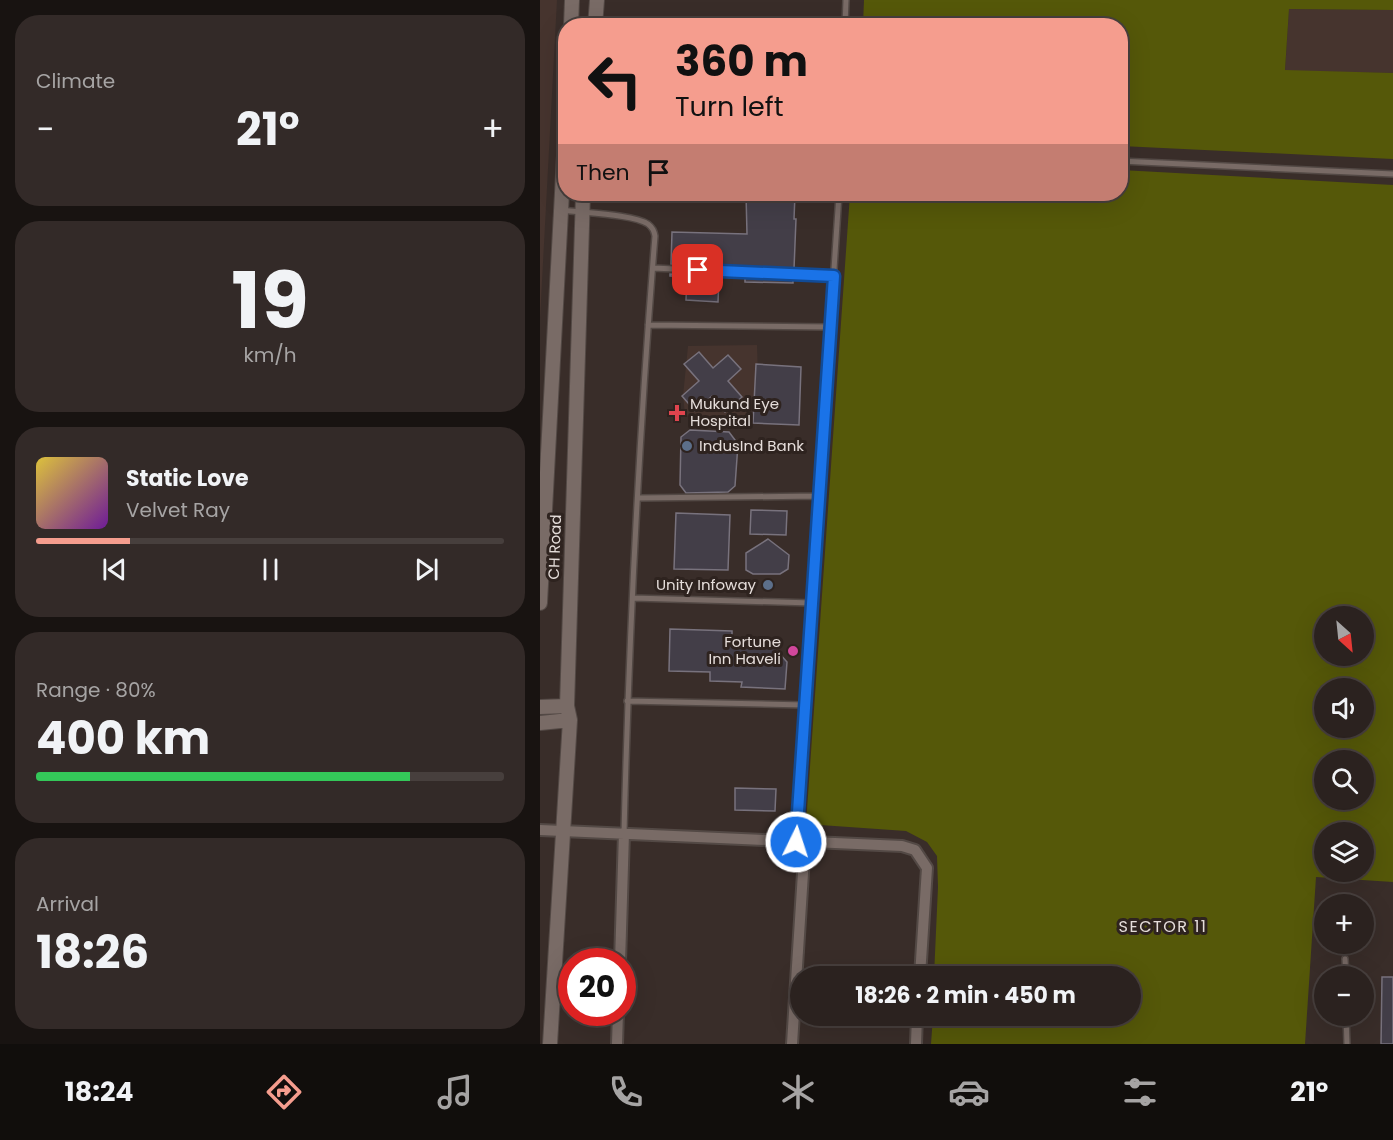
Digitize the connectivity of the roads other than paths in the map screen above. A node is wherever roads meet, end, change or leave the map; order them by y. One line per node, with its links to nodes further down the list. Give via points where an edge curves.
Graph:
1 (572, 0): 4 (street)
2 (597, 0): 5 (street)
3 (846, 0): 6 (lane)
4 (571, 18)
5 (596, 18)
6 (845, 18)
7 (1128, 161): 8 (lane)
8 (1393, 174)
9 (561, 201): 12 (street, CH Road)
10 (583, 201): 13 (street, CH Road)
11 (839, 201): 15 (lane)
12 (560, 210): 13 (lane); 21 (street, CH Road)
13 (582, 213): 14 (lane, via 630,218 654,229); 26 (street, CH Road)
14 (652, 268): 15 (lane); 16 (lane)
15 (834, 276): 17 (lane)
16 (648, 325): 17 (lane); 19 (lane)
17 (831, 327): 18 (lane)
18 (819, 496): 19 (lane); 22 (lane)
19 (639, 498): 20 (lane)
20 (633, 598): 22 (lane); 23 (lane)
21 (540, 603)
22 (812, 603): 24 (lane)
23 (627, 701): 24 (lane); 30 (lane)
24 (805, 705): 31 (lane)
25 (540, 707): 26 (street)
26 (569, 713): 27 (street); 29 (street, CH Road)
27 (540, 723)
28 (540, 830): 29 (street)
29 (564, 831): 30 (street); 39 (street, CH Road)
30 (624, 833): 31 (street); 32 (street)
31 (800, 842): 34 (street, via 902,846 915,850 927,868); 41 (street)
32 (620, 948)
33 (1346, 959): 35 (lane)
34 (921, 966)
35 (1346, 966)
36 (618, 1026): 40 (street)
37 (917, 1026): 42 (street)
38 (1346, 1026): 43 (lane)
39 (550, 1044)
40 (617, 1044)
41 (792, 1044)
42 (916, 1044)
43 (1347, 1044)

